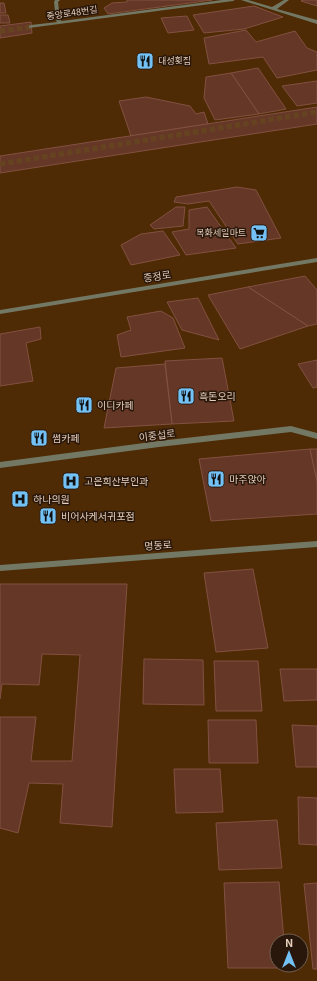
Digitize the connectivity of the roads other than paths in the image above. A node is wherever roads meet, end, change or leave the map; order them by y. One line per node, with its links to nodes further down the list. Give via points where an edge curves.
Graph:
1 (58, 0): 7 (street, via 58,20)
2 (233, 0): 7 (street, 중앙로48번길)
3 (242, 0): 5 (street)
4 (287, 0): 5 (street)
5 (273, 9): 6 (street)
6 (317, 22)
7 (61, 23): 8 (street, 중앙로48번길)
8 (31, 27)
9 (317, 260): 10 (street, 중정로)
10 (0, 312)
11 (317, 436): 12 (street, 이중섭로, via 291,429)
12 (0, 465)
13 (317, 544): 14 (street, 명동로)
14 (0, 568)

